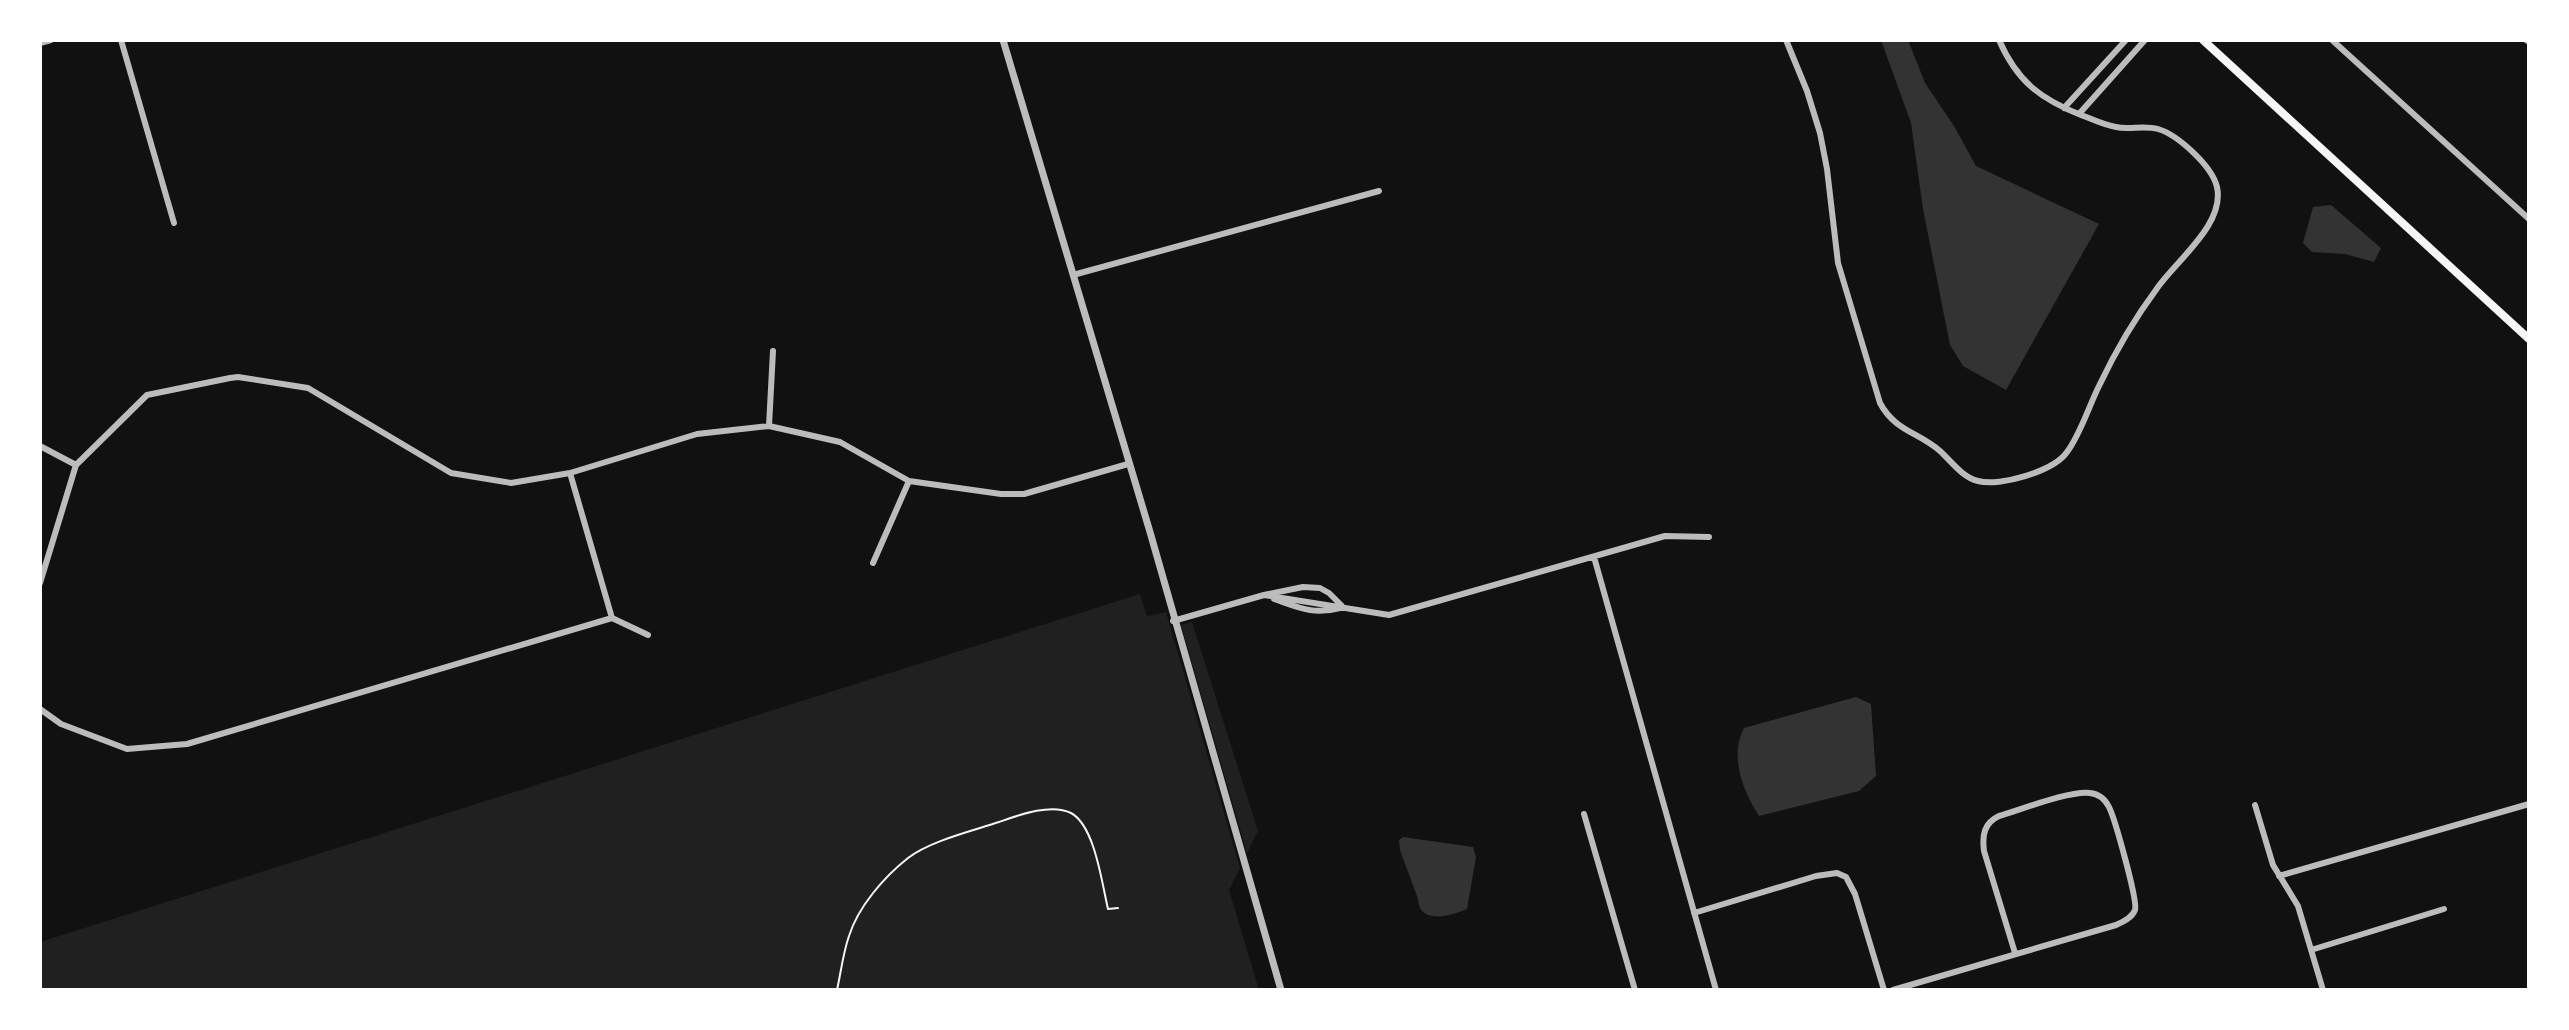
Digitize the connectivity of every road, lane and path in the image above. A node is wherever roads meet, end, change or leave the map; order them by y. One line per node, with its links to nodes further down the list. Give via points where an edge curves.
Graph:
1 (51, 40): 10 (street)
2 (121, 40): 15 (street)
3 (1003, 40): 16 (street)
4 (1786, 40): 12 (street, via 1820,133 1838,263 1880,403 1897,425 1978,481 1996,483 2047,468 2067,453 2119,348 2217,211 2211,173 2173,136 2153,128 2115,127)
5 (1999, 40): 11 (street, via 2022,78)
6 (2126, 40): 11 (street)
7 (2145, 40): 12 (street)
8 (2203, 40): 17 (main road)
9 (2332, 40): 14 (street)
10 (40, 43)
11 (2064, 108): 12 (street)
12 (2079, 114)
13 (1379, 191): 16 (street)
14 (2529, 219)
15 (174, 223)
16 (1073, 275): 21 (street)
17 (2529, 339)
18 (773, 351): 19 (street)
19 (769, 426): 23 (street, via 697,434); 24 (street, via 840,442)
20 (40, 446): 22 (street)
21 (1128, 464): 24 (street, via 1024,494); 32 (street)
22 (76, 465): 23 (street, via 147,395 238,377 308,388 451,473 511,483); 28 (street)
23 (570, 473): 31 (street)
24 (909, 481): 27 (street)
25 (1709, 537): 26 (street, via 1665,536)
26 (1594, 557): 30 (street, via 1401,613); 41 (street)
27 (873, 563)
28 (40, 583)
29 (1264, 595): 30 (street, via 1305,611); 30 (street, via 1320,588); 32 (street)
30 (1343, 608)
31 (612, 618): 33 (street); 34 (street, via 187,744 127,749 61,724)
32 (1173, 621): 45 (street)
33 (648, 635)
34 (40, 709)
35 (2529, 804): 38 (street)
36 (2255, 805): 38 (street)
37 (1584, 814): 46 (street)
38 (2279, 876): 42 (street, via 2298,906)
39 (1118, 908): 44 (path, via 1108,909 1092,846 1084,826 1071,814 1052,808 1006,819 909,857 883,883 860,910)
40 (2444, 909): 42 (street)
41 (1694, 913): 47 (street); 48 (street, via 1837,873 1846,877 1855,894)
42 (2311, 950): 50 (street)
43 (2015, 953): 43 (street, via 2116,925 2135,909 2111,811 2102,797 2075,794 1989,821 1984,851); 49 (street)
44 (837, 990)
45 (1281, 990)
46 (1635, 990)
47 (1716, 990)
48 (1884, 990)
49 (1893, 990)
50 (2323, 990)

